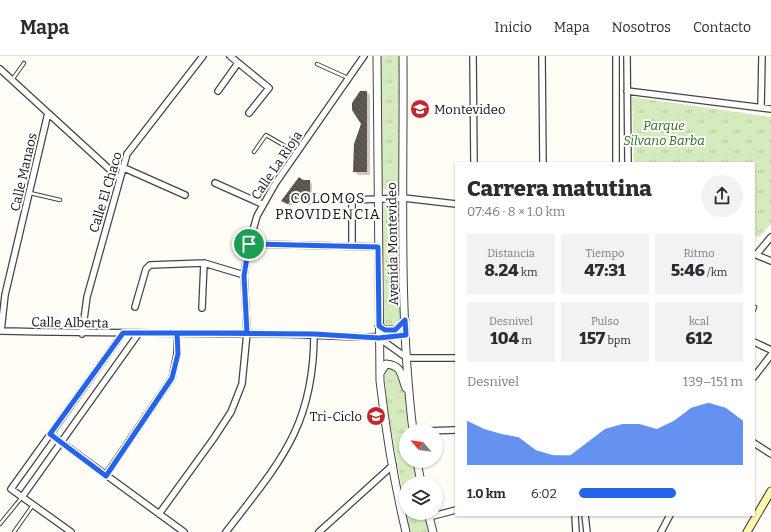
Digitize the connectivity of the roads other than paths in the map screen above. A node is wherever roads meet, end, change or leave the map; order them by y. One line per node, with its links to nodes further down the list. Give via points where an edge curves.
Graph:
1 (203, 56): 29 (street, Calle El Chaco, via 131,147)
2 (230, 56): 12 (street)
3 (364, 56): 15 (street, Calle La Rioja)
4 (377, 56): 34 (street, Avenida Montevideo)
5 (403, 56): 35 (street, Avenida Montevideo)
6 (473, 56): 25 (street)
7 (542, 56): 26 (street)
8 (616, 56): 27 (street)
9 (627, 56): 18 (street)
10 (762, 56): 19 (street)
11 (24, 63): 16 (lane)
12 (238, 63): 17 (street); 22 (street, via 269,88)
13 (317, 64): 15 (lane)
14 (0, 69): 16 (street)
15 (348, 78): 24 (street, Calle La Rioja)
16 (12, 81): 21 (street)
17 (218, 91)
18 (627, 91): 19 (street); 28 (street)
19 (761, 107): 20 (street)
20 (771, 109)
21 (48, 113): 30 (street); 32 (street, Calle Manaos)
22 (249, 113)
23 (254, 152): 24 (lane, via 266,135)
24 (297, 152): 37 (street, Calle La Rioja)
25 (474, 162)
26 (543, 162)
27 (616, 162)
28 (628, 162)
29 (122, 167): 30 (street, Calle El Chaco); 33 (street)
30 (119, 178): 56 (street, Calle El Chaco, via 87,297)
31 (215, 183): 37 (street)
32 (30, 193): 36 (lane); 51 (street, Calle Manaos, via 5,295)
33 (185, 195)
34 (377, 198): 35 (street); 41 (street, via 352,202); 42 (street, Avenida Montevideo)
35 (404, 198): 38 (street); 49 (street, Avenida Montevideo)
36 (60, 200)
37 (262, 204): 40 (street, Calle La Rioja)
38 (455, 204)
39 (771, 236): 43 (street)
40 (249, 244): 41 (street); 46 (street, Calle La Rioja)
41 (352, 246): 42 (street)
42 (378, 247): 50 (street, Avenida Montevideo)
43 (755, 254): 44 (street)
44 (771, 261)
45 (204, 263): 46 (street); 47 (street, via 147,266); 48 (street)
46 (244, 276): 55 (street, Calle La Rioja)
47 (135, 308)
48 (202, 308)
49 (405, 320): 50 (street, via 395,330 385,330); 58 (street, Avenida Montevideo)
50 (379, 326): 59 (street, Avenida Montevideo)
51 (1, 331): 56 (street, Calle Alberta)
52 (123, 333): 53 (street, Calle Alberta); 56 (street, Calle Alberta); 71 (street)
53 (139, 333): 54 (street, Calle Alberta); 72 (street)
54 (177, 333): 55 (street, Calle Alberta); 76 (street, via 178,354 172,378)
55 (247, 333): 57 (street, Calle Alberta); 82 (street, Calle La Rioja, via 242,384 231,412)
56 (82, 334)
57 (314, 334): 59 (street, Calle Alberta); 91 (street, via 311,381 298,426 277,465)
58 (406, 335): 59 (street, Calle Alberta); 63 (street, Avenida Montevideo)
59 (379, 338): 63 (street); 65 (street, Avenida Montevideo)
60 (755, 342): 61 (street)
61 (771, 350)
62 (771, 355): 66 (street)
63 (406, 358): 64 (street); 67 (street, Avenida Montevideo)
64 (455, 358)
65 (380, 373): 67 (street, via 386,364 396,366); 75 (street, Avenida Montevideo)
66 (755, 376)
67 (409, 396): 68 (street, Avenida Montevideo)
68 (412, 424)
69 (443, 430): 70 (street)
70 (455, 430)
71 (50, 434): 72 (street); 78 (street, via 11,489)
72 (61, 442): 76 (street); 78 (street)
73 (755, 444): 74 (street)
74 (771, 454)
75 (392, 465): 92 (street); 93 (street, Avenida Montevideo)
76 (106, 476): 82 (street)
77 (771, 491): 98 (main road)
78 (22, 496): 79 (street); 87 (lane)
79 (33, 505): 88 (lane); 89 (street)
80 (455, 510): 81 (street)
81 (443, 512)
82 (159, 514): 90 (street)
83 (576, 516): 95 (street)
84 (585, 516): 96 (street)
85 (669, 516): 97 (street)
86 (429, 520): 94 (street)
87 (0, 524)
88 (14, 532)
89 (71, 532)
90 (184, 532)
91 (226, 532)
92 (319, 532)
93 (406, 532)
94 (433, 532)
95 (576, 532)
96 (587, 532)
97 (661, 532)
98 (747, 532)

